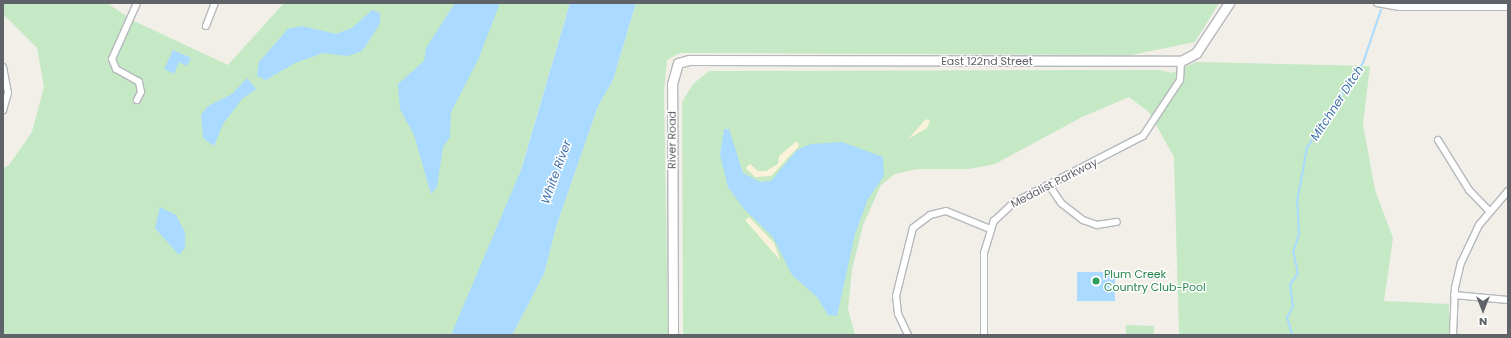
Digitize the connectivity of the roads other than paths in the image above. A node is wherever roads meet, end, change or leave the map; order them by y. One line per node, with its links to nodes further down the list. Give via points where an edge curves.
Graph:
1 (136, 3): 11 (street, via 112,62 116,69 139,82 141,92)
2 (215, 3): 7 (street)
3 (1229, 3): 9 (street, via 1196,52)
4 (1377, 3): 5 (street, via 1400,7)
5 (1495, 5): 6 (street)
6 (1508, 7)
7 (206, 26)
8 (794, 61): 9 (street, East 122nd Street); 21 (street, River Road, via 686,60 673,70)
9 (1181, 61): 14 (street, Medalist Parkway, via 1180,80 1148,131 1130,144)
10 (3, 67): 12 (street, via 8,92)
11 (137, 100)
12 (3, 110)
13 (1438, 140): 16 (street, via 1469,190)
14 (1049, 184): 17 (street, via 1061,203 1083,220 1097,225); 18 (street, Medalist Parkway, via 1013,203)
15 (1508, 191): 16 (street)
16 (1489, 211): 19 (street, via 1466,248)
17 (1117, 222)
18 (990, 229): 22 (street, via 946,211 930,215 913,228 896,296 898,314); 23 (street, Medalist Parkway, via 984,253)
19 (1454, 295): 20 (street); 24 (street)
20 (1508, 300)
21 (673, 335)
22 (908, 335)
23 (984, 335)
24 (1453, 335)

